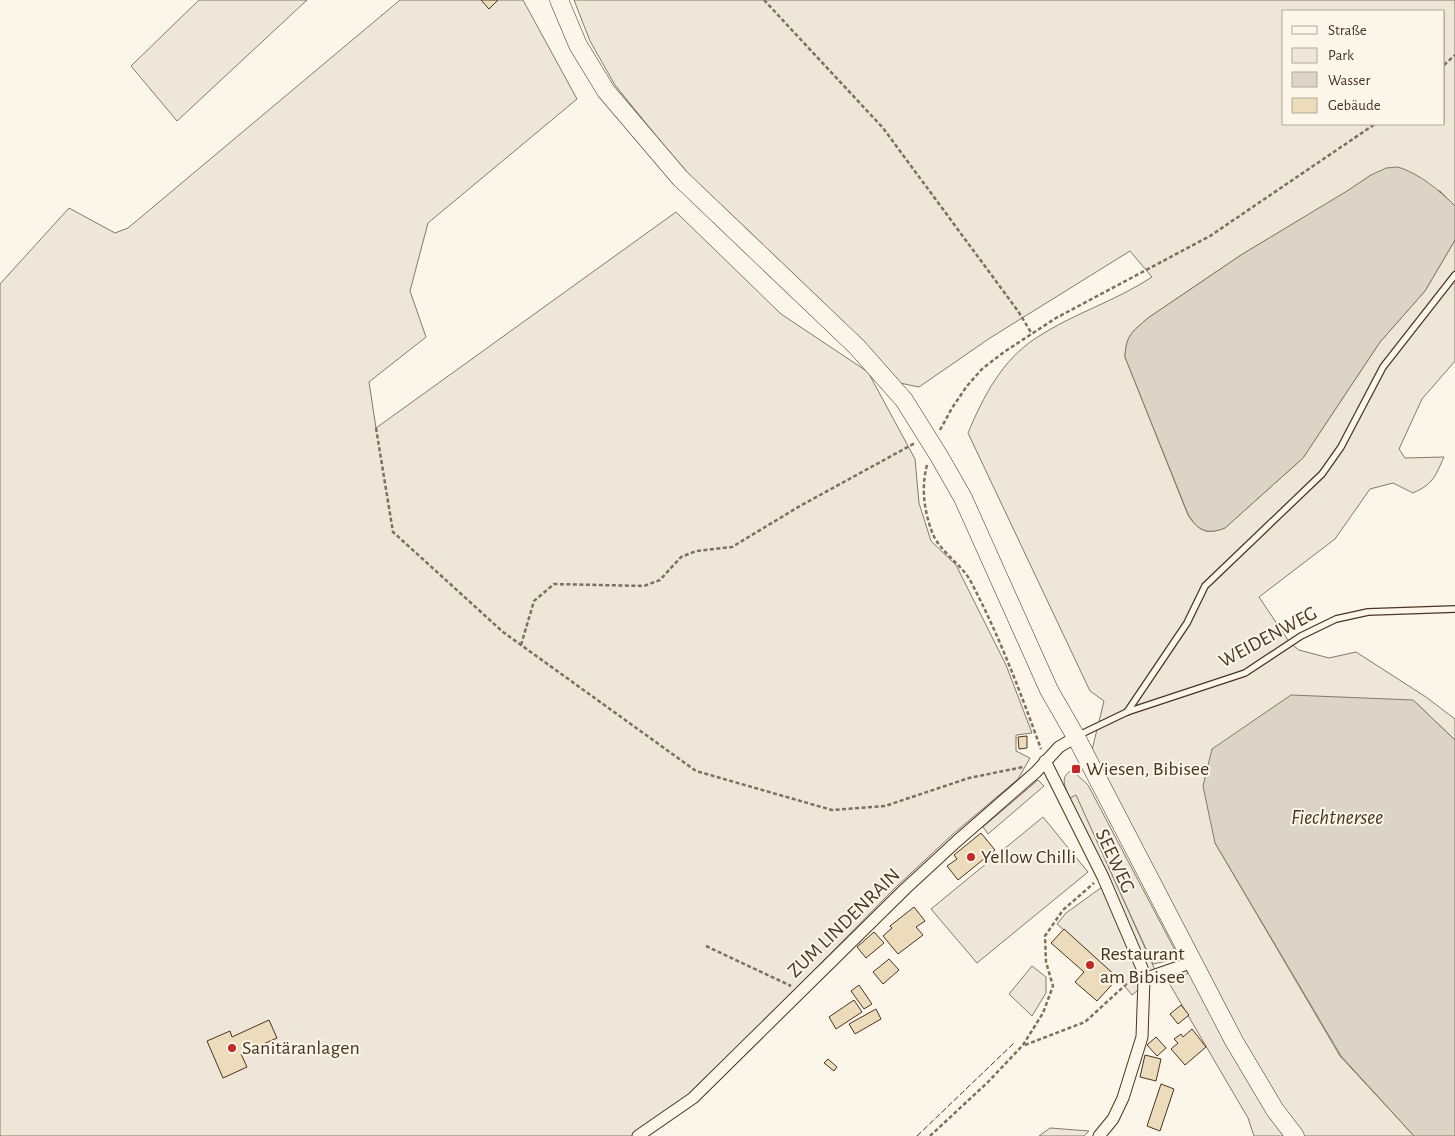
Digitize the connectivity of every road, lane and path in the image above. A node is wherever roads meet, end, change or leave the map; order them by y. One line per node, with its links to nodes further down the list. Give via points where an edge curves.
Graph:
1 (559, 0): 9 (main road, via 578,45 606,91 674,171 856,347)
2 (764, 0): 7 (path, via 883,128)
3 (1455, 54): 4 (path)
4 (1445, 64)
5 (1375, 125): 7 (path, via 1210,236)
6 (1455, 275): 13 (lane, via 1383,368 1341,447 1322,474 1205,586 1187,623)
7 (1032, 334): 9 (path, via 982,369)
8 (376, 428): 12 (path, via 394,532)
9 (933, 434): 12 (path, via 732,547 696,551 681,557 660,580 644,586 554,584 534,601); 14 (main road, via 1049,690)
10 (927, 465): 15 (path, via 923,498 933,534 964,571 990,618)
11 (1455, 609): 13 (lane, WEIDENWEG, via 1368,612 1336,619 1301,636 1244,672)
12 (521, 645): 16 (path, via 696,771 832,810 885,806 969,778 1027,766)
13 (1127, 712): 14 (lane, WEIDENWEG)
14 (1076, 737): 15 (street, ZUM LINDENRAIN); 19 (main road)
15 (1045, 760): 16 (street, ZUM LINDENRAIN); 17 (street, SEEWEG)
16 (1036, 772): 21 (street, ZUM LINDENRAIN, via 950,847)
17 (1103, 877): 20 (street, SEEWEG); 22 (path, via 1063,910 1044,936 1046,962 1053,986 1043,1014)
18 (706, 946): 21 (path)
19 (1193, 962): 20 (street); 26 (main road, via 1258,1083)
20 (1143, 974): 22 (path, via 1085,1022); 25 (street, SEEWEG, via 1142,1037 1123,1098 1113,1119)
21 (802, 991): 23 (street, ZUM LINDENRAIN, via 693,1098)
22 (1024, 1045): 24 (path)
23 (638, 1136)
24 (930, 1136)
25 (1099, 1136)
26 (1295, 1136)

